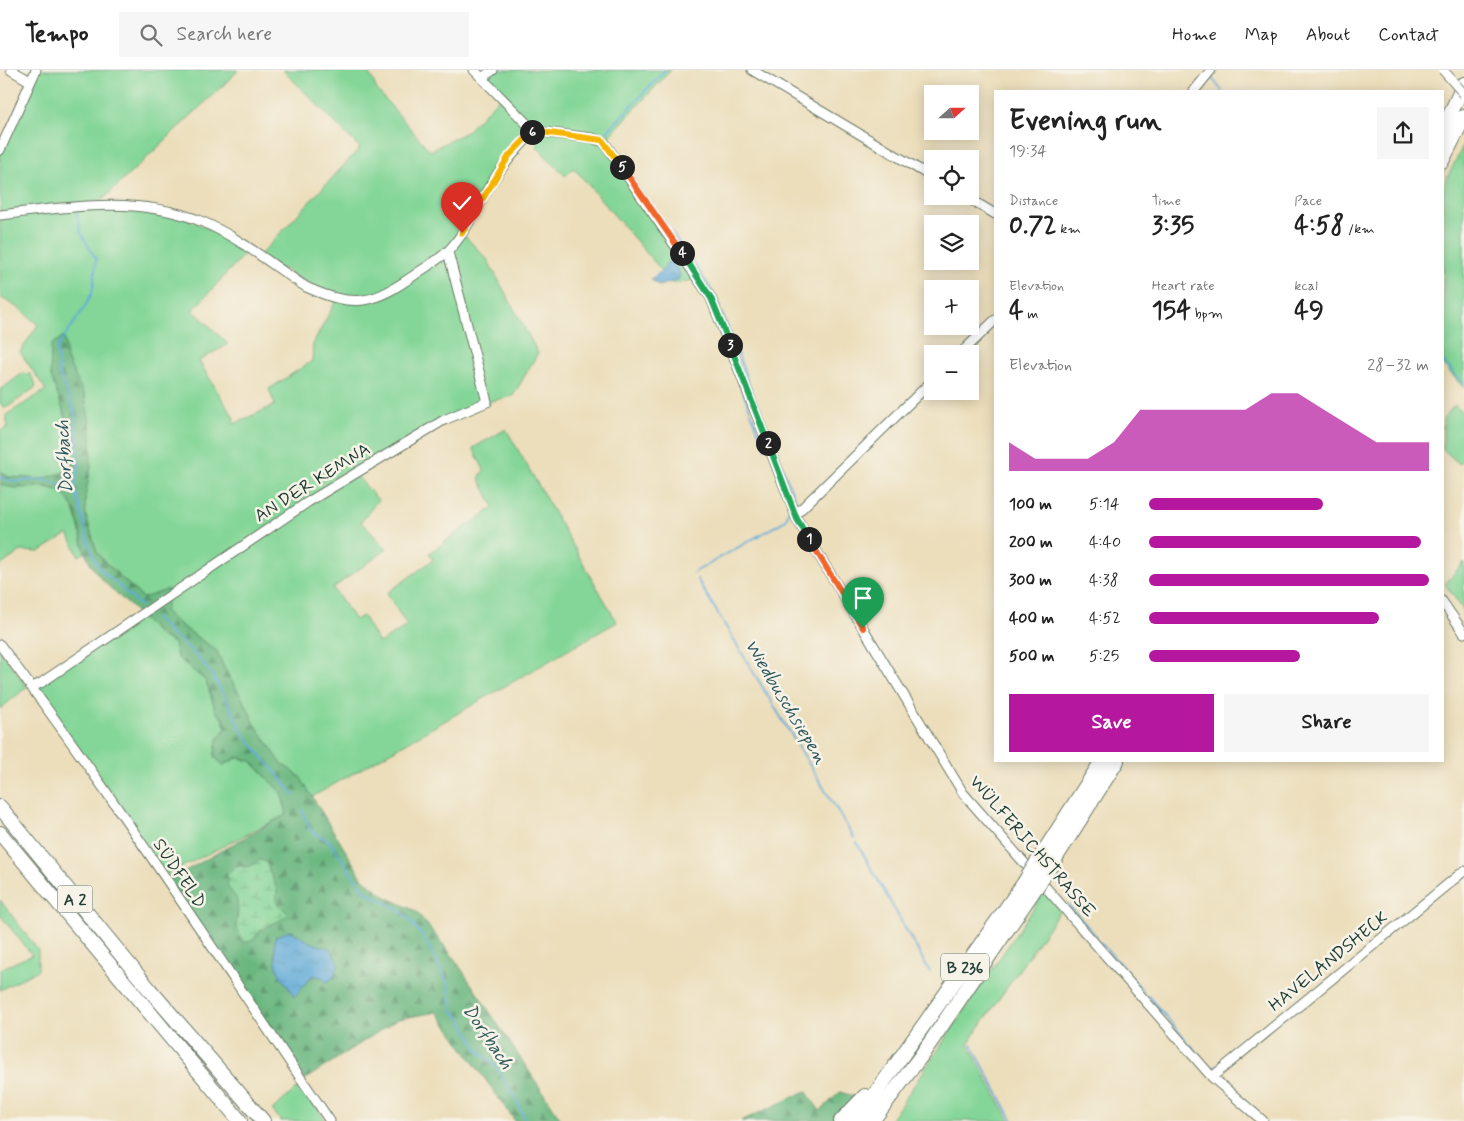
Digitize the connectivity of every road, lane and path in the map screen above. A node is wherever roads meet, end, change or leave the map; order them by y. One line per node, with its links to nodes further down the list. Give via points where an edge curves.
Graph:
1 (11, 70): 9 (street)
2 (36, 70): 9 (street)
3 (474, 70): 8 (street)
4 (493, 70): 8 (street)
5 (752, 70): 18 (street)
6 (1211, 70): 11 (street)
7 (1443, 70): 12 (street, bridge)
8 (482, 78): 15 (street)
9 (30, 81): 16 (street)
10 (1464, 84): 14 (highway)
11 (1195, 90)
12 (1464, 94)
13 (1464, 117): 17 (highway)
14 (1444, 128)
15 (534, 131): 22 (street, via 509,156); 26 (street, WÜLFERICHSTRASSE, via 604,142 699,278 716,308)
16 (0, 150)
17 (1444, 158)
18 (924, 172)
19 (979, 204): 20 (street)
20 (994, 213)
21 (0, 215): 22 (street, via 96,206 150,207 169,211 225,234 311,289 338,299 355,301 371,299 394,289)
22 (448, 252): 30 (street, AN DER KEMNA, via 487,402 444,420 308,502)
23 (994, 321): 24 (street)
24 (969, 345)
25 (924, 389): 26 (street)
26 (796, 514): 40 (street, WÜLFERICHSTRASSE, via 962,793)
27 (1444, 604): 28 (street)
28 (1464, 633)
29 (0, 645): 30 (street, SÜDFELD)
30 (32, 687): 47 (street, SÜDFELD)
31 (1101, 762): 35 (highway, B 236)
32 (1116, 762): 35 (highway, B 236)
33 (0, 807): 42 (highway, A 2, via 150,990)
34 (0, 833): 41 (highway, A 2)
35 (1044, 864): 37 (highway, B 236, bridge)
36 (1464, 871): 40 (street, HAVELANDSHECK)
37 (1028, 888): 38 (highway, B 236); 39 (highway, B 236)
38 (906, 1052): 48 (highway); 49 (highway, B 236)
39 (921, 1056): 50 (highway, B 236); 51 (highway)
40 (1212, 1077): 52 (street, WÜLFERICHSTRASSE)
41 (204, 1079): 43 (highway); 44 (highway, A 2)
42 (249, 1104): 45 (highway, A 2); 46 (highway)
43 (230, 1121)
44 (240, 1121)
45 (263, 1121)
46 (273, 1121)
47 (330, 1121)
48 (842, 1121)
49 (856, 1121)
50 (872, 1121)
51 (880, 1121)
52 (1262, 1121)

